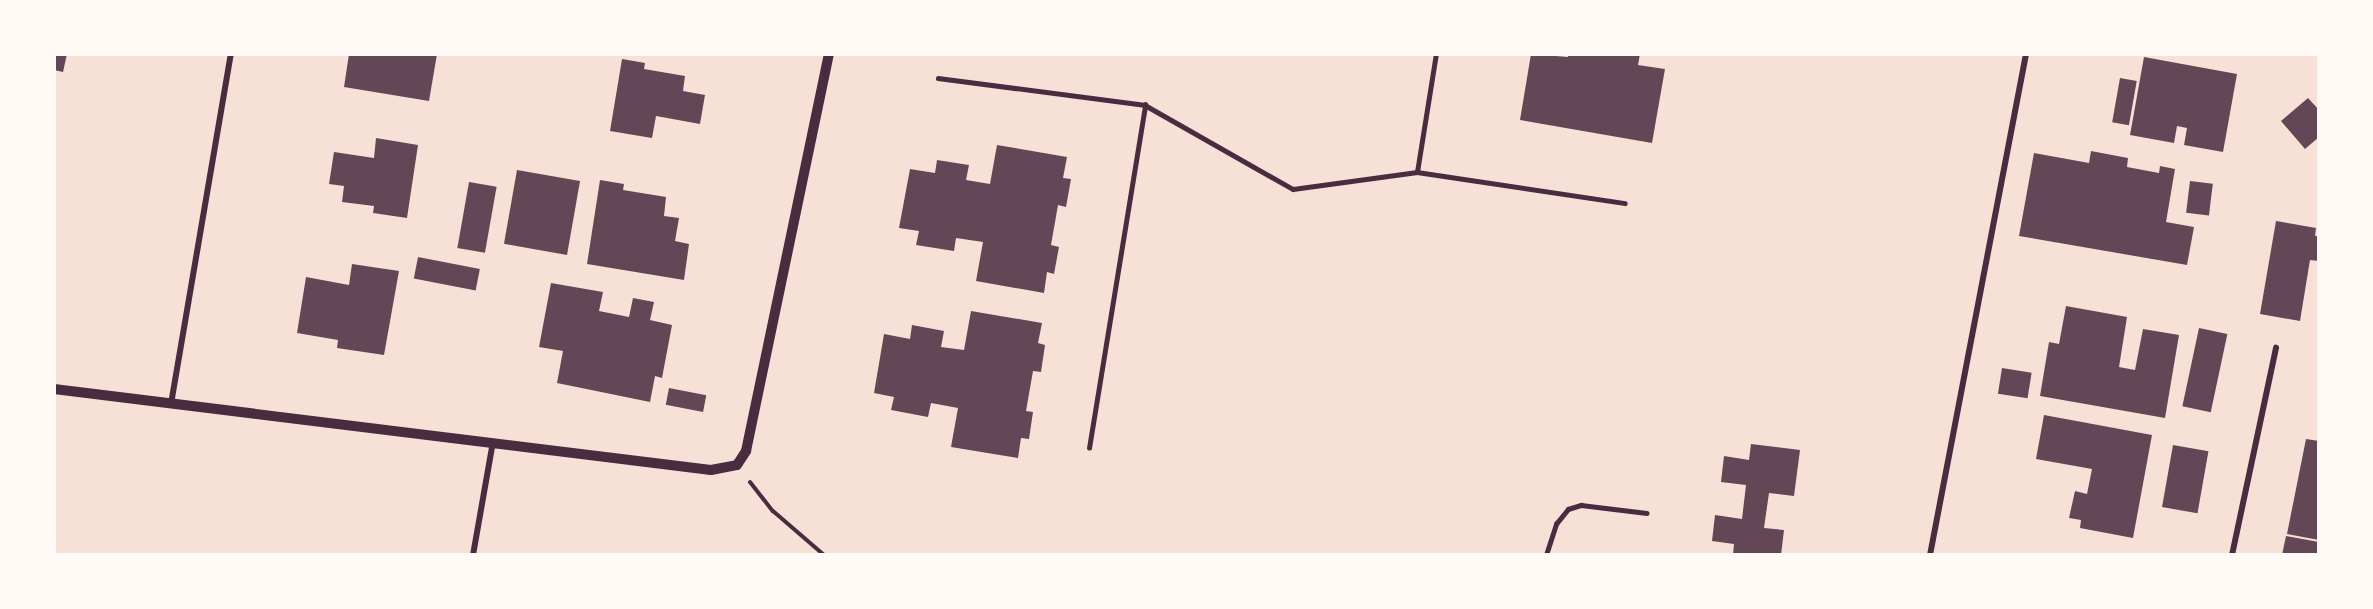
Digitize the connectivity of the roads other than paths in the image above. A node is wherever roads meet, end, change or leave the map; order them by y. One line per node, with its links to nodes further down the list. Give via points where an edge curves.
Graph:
1 (231, 54): 11 (street)
2 (829, 54): 12 (street, via 746,451 737,465 711,470)
3 (1436, 54): 7 (lane)
4 (2026, 54): 17 (street)
5 (938, 78): 6 (lane)
6 (1145, 105): 7 (lane, via 1293,189); 13 (lane)
7 (1417, 172): 8 (lane)
8 (1625, 203)
9 (2276, 348): 18 (street)
10 (54, 389): 11 (street)
11 (171, 404): 12 (street)
12 (493, 442): 15 (street)
13 (1089, 448)
14 (1647, 513): 16 (lane, via 1581,505 1568,510 1556,524)
15 (473, 555)
16 (1546, 555)
17 (1930, 555)
18 (2232, 555)

